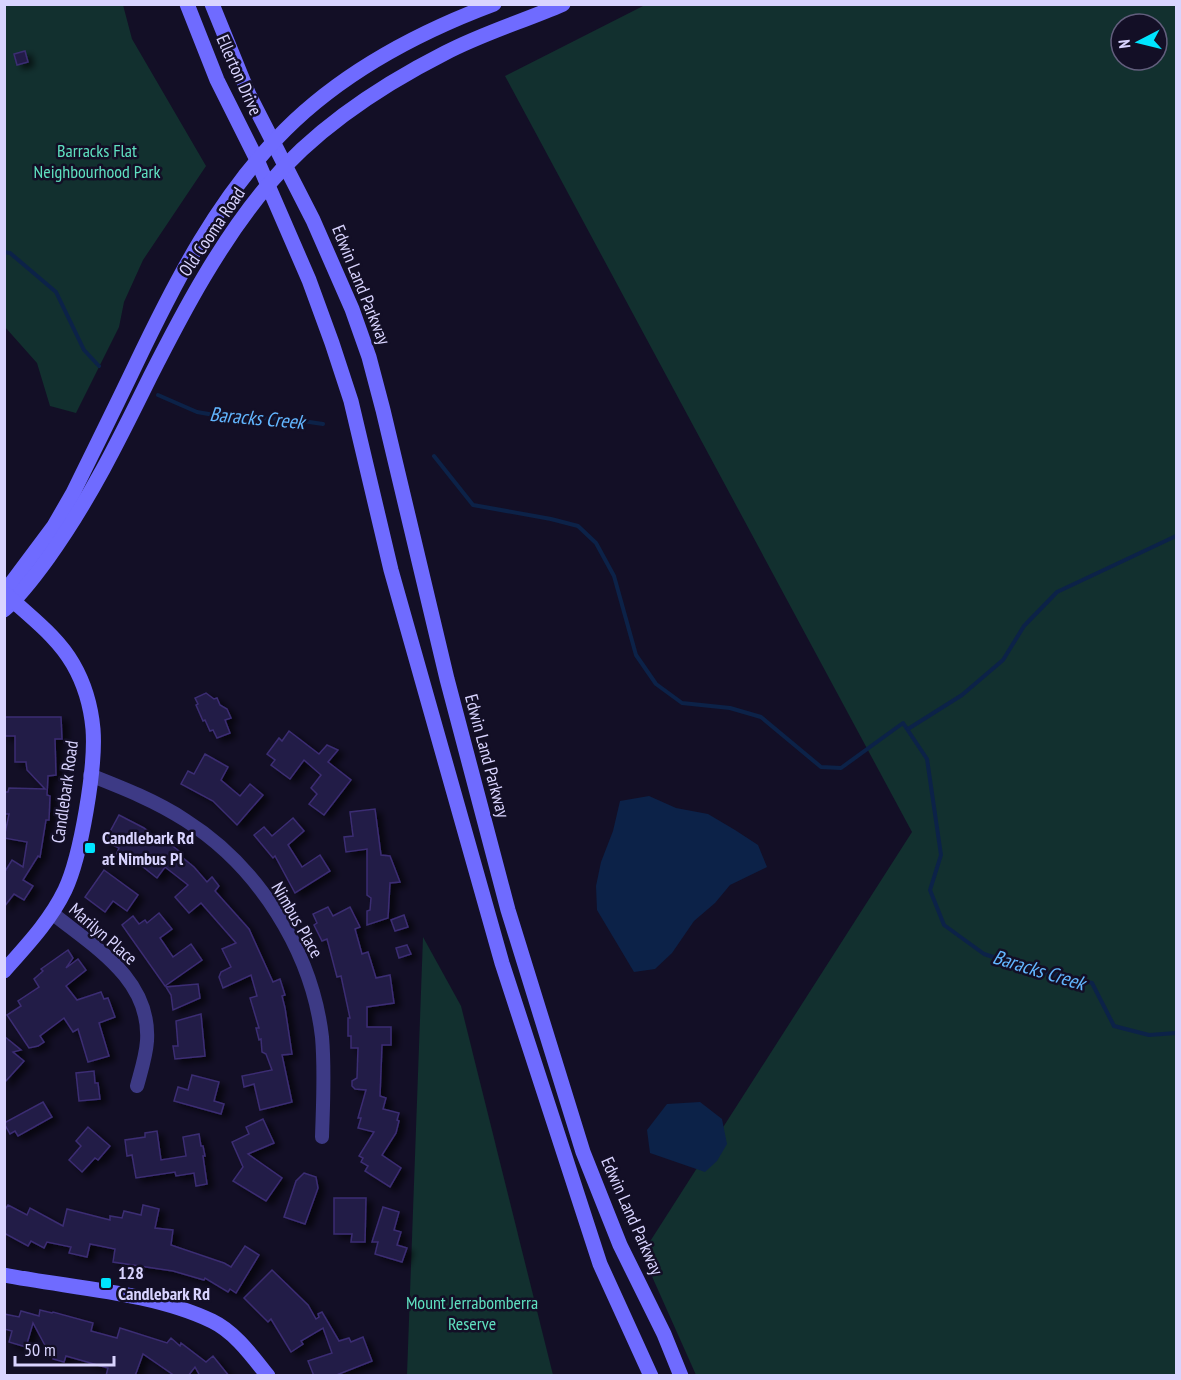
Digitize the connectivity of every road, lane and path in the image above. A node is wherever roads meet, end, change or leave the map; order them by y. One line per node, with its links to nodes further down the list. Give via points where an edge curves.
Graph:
1 (187, 4): 6 (main road, Ellerton Drive, via 217,80)
2 (212, 4): 5 (main road, Ellerton Drive)
3 (494, 4): 5 (main road, Old Cooma Road, via 427,31 381,58 333,89)
4 (562, 4): 7 (main road, Old Cooma Road, via 445,53 373,94 346,112)
5 (273, 142): 6 (main road, Old Cooma Road); 7 (main road, Edwin Land Parkway)
6 (257, 160): 8 (main road); 9 (main road, Old Cooma Road, via 197,244 73,493)
7 (287, 165): 8 (main road, Old Cooma Road); 18 (main road, Edwin Land Parkway, via 331,258 369,357 468,762 508,910 583,1152 620,1245)
8 (268, 185): 9 (main road, Old Cooma Road, via 197,288 90,496 58,544); 17 (main road, via 309,280 351,401 391,570 451,788 546,1102 600,1264)
9 (7, 600): 10 (main road, Candlebark Road, via 60,645 81,681 93,730)
10 (90, 776): 11 (main road, Candlebark Road, via 77,855); 14 (street, Nimbus Place, via 187,820 231,856 272,905 308,974 317,1007 323,1055)
11 (52, 913): 12 (main road, Candlebark Road); 13 (street, Marilyn Place, via 112,961 134,987 147,1032)
12 (4, 970)
13 (137, 1086)
14 (322, 1137)
15 (4, 1275): 16 (main road, via 128,1296 213,1322 242,1344)
16 (268, 1376)
17 (651, 1376)
18 (681, 1376)

